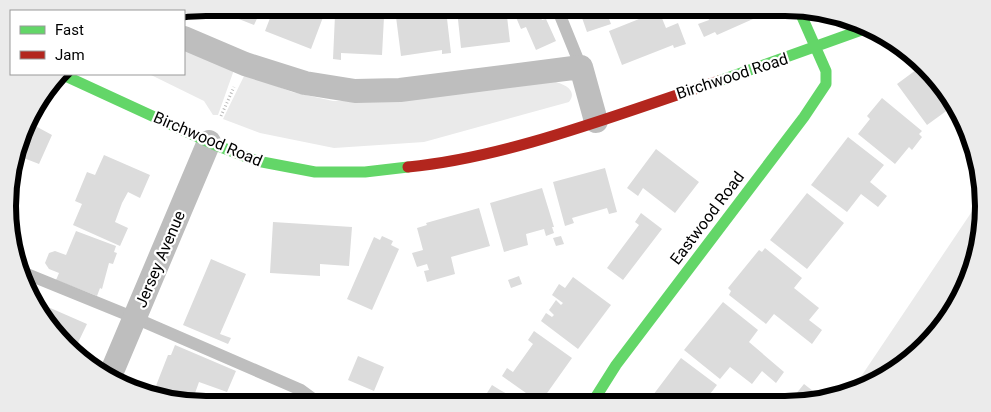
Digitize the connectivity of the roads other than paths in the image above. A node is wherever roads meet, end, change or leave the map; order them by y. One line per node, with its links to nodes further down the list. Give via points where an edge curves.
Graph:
1 (560, 16): 6 (lane)
2 (802, 17): 5 (street, Eastwood Road)
3 (859, 31): 5 (street, Birchwood Road)
4 (185, 38): 6 (street, via 245,64 305,83 355,91 400,90)
5 (815, 48): 8 (street, Birchwood Road); 14 (street, Eastwood Road, via 826,71 826,84 616,365)
6 (581, 67): 8 (street)
7 (67, 77): 9 (street, Birchwood Road)
8 (596, 121): 9 (street, Birchwood Road, via 482,153 407,169 338,174 268,164)
9 (209, 142): 11 (street, Jersey Avenue)
10 (29, 275): 11 (lane)
11 (135, 318): 12 (street, Jersey Avenue); 13 (lane)
12 (112, 371)
13 (309, 396)
14 (596, 396)

